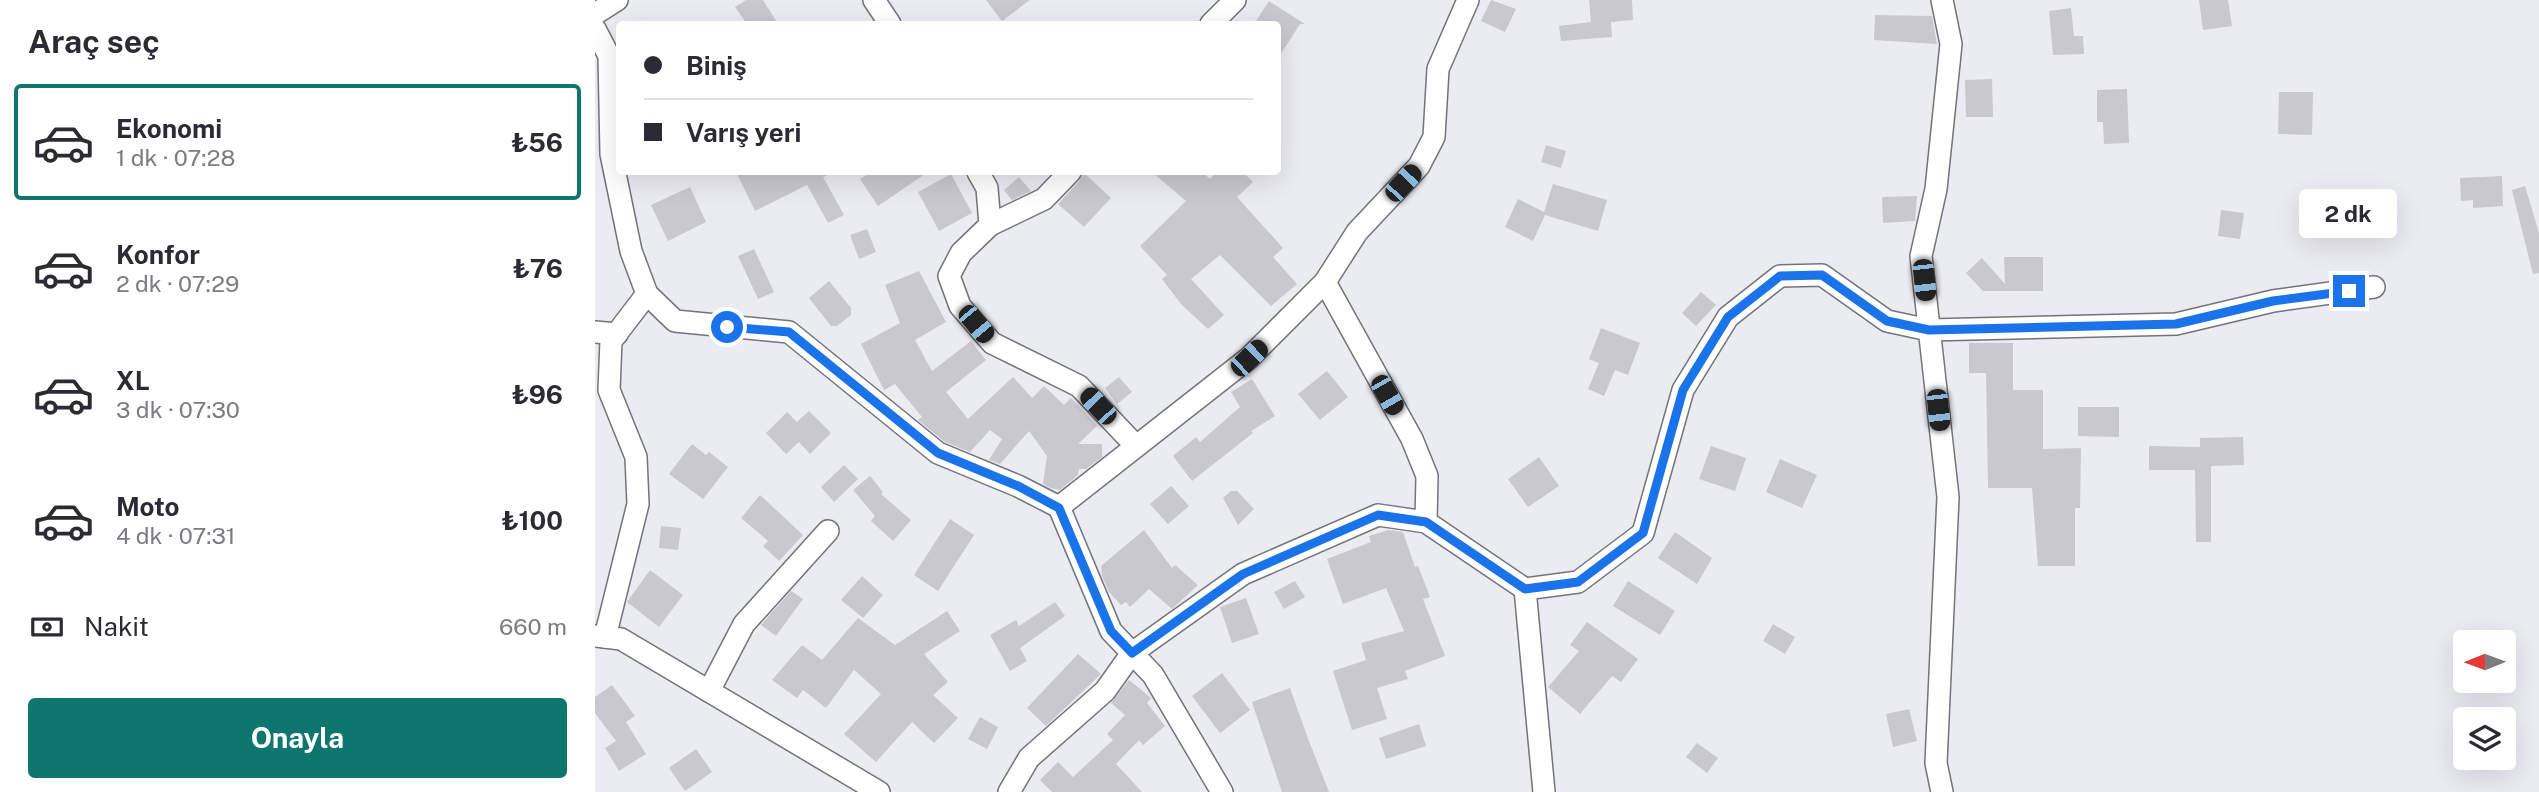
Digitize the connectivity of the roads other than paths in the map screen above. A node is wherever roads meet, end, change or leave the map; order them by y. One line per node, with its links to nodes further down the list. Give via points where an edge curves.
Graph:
1 (617, 0): 6 (street)
2 (874, 0): 7 (street)
3 (1235, 0): 8 (street)
4 (1468, 0): 13 (street, via 1438,69 1434,137 1419,166 1357,232)
5 (1942, 0): 16 (street, via 1951,44 1936,189 1921,256)
6 (595, 14)
7 (888, 21)
8 (1215, 21)
9 (595, 29): 15 (street, via 609,56 611,154 631,251)
10 (980, 175): 12 (street, via 988,188)
11 (1067, 175): 12 (street, via 1044,199)
12 (989, 225): 20 (street, via 961,253 949,276 960,306 992,343 1079,386)
13 (1325, 282): 20 (street, via 1249,358); 22 (street, via 1412,439 1427,476)
14 (2374, 287): 16 (street, via 2273,301 2176,324)
15 (647, 294): 18 (street); 21 (street, via 675,321 789,332 938,453)
16 (1929, 330): 24 (street, via 1887,321 1822,275 1780,276 1728,317 1683,390 1643,533 1578,582); 32 (street, via 1948,497 1937,763)
17 (595, 332): 18 (street)
18 (617, 334): 19 (street)
19 (602, 379): 25 (street, via 636,457 638,504)
20 (1135, 445): 21 (street)
21 (1059, 508): 26 (street, via 1111,631)
22 (1426, 522): 24 (street); 26 (street, via 1378,515 1243,574)
23 (828, 531): 27 (street, via 744,624)
24 (1525, 589): 31 (street)
25 (600, 637): 27 (street, via 621,639)
26 (1132, 653): 29 (street, via 1105,691 1029,758); 30 (street, via 1153,675)
27 (709, 691): 28 (street)
28 (879, 792)
29 (1009, 792)
30 (1222, 792)
31 (1544, 792)
32 (1942, 792)

